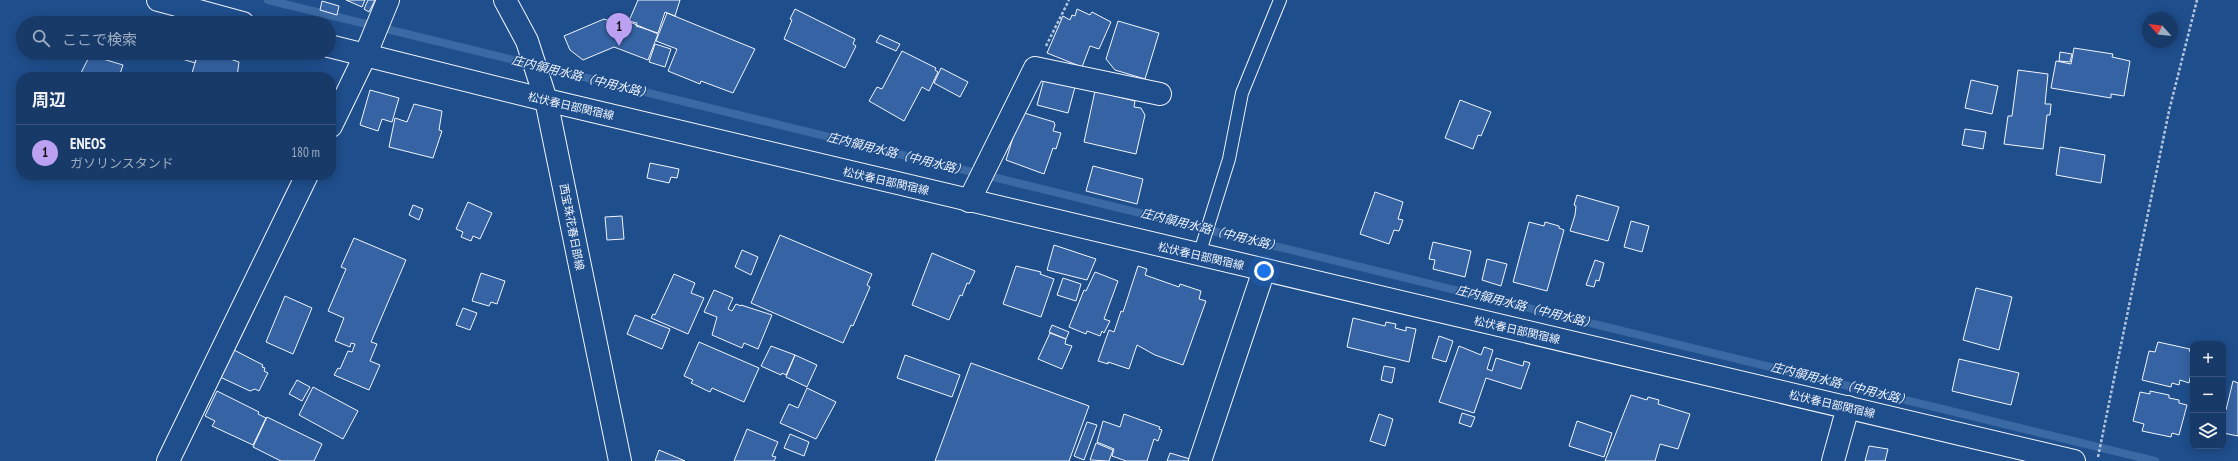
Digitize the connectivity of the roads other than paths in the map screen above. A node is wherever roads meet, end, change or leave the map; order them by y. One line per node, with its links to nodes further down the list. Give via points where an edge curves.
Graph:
1 (158, 0): 5 (main road)
2 (388, 0): 7 (main road)
3 (505, 0): 9 (main road, 西宝珠花春日部線, via 527,42)
4 (1280, 0): 13 (lane, via 1242,93 1229,159)
5 (217, 16)
6 (336, 48): 7 (main road, 松伏春日部関宿線)
7 (365, 56): 9 (main road, 松伏春日部関宿線); 10 (main road)
8 (1160, 94): 12 (main road, via 1035,68)
9 (546, 100): 12 (main road, 松伏春日部関宿線); 17 (main road, 西宝珠花春日部線)
10 (336, 116)
11 (305, 180): 16 (main road)
12 (969, 200): 13 (main road, 松伏春日部関宿線)
13 (1199, 255): 14 (main road, 松伏春日部関宿線)
14 (1264, 270): 15 (main road, 松伏春日部関宿線); 18 (main road)
15 (1848, 407): 19 (main road); 20 (main road, 松伏春日部関宿線)
16 (168, 461)
17 (620, 461)
18 (1200, 461)
19 (1833, 461)
20 (2074, 461)

